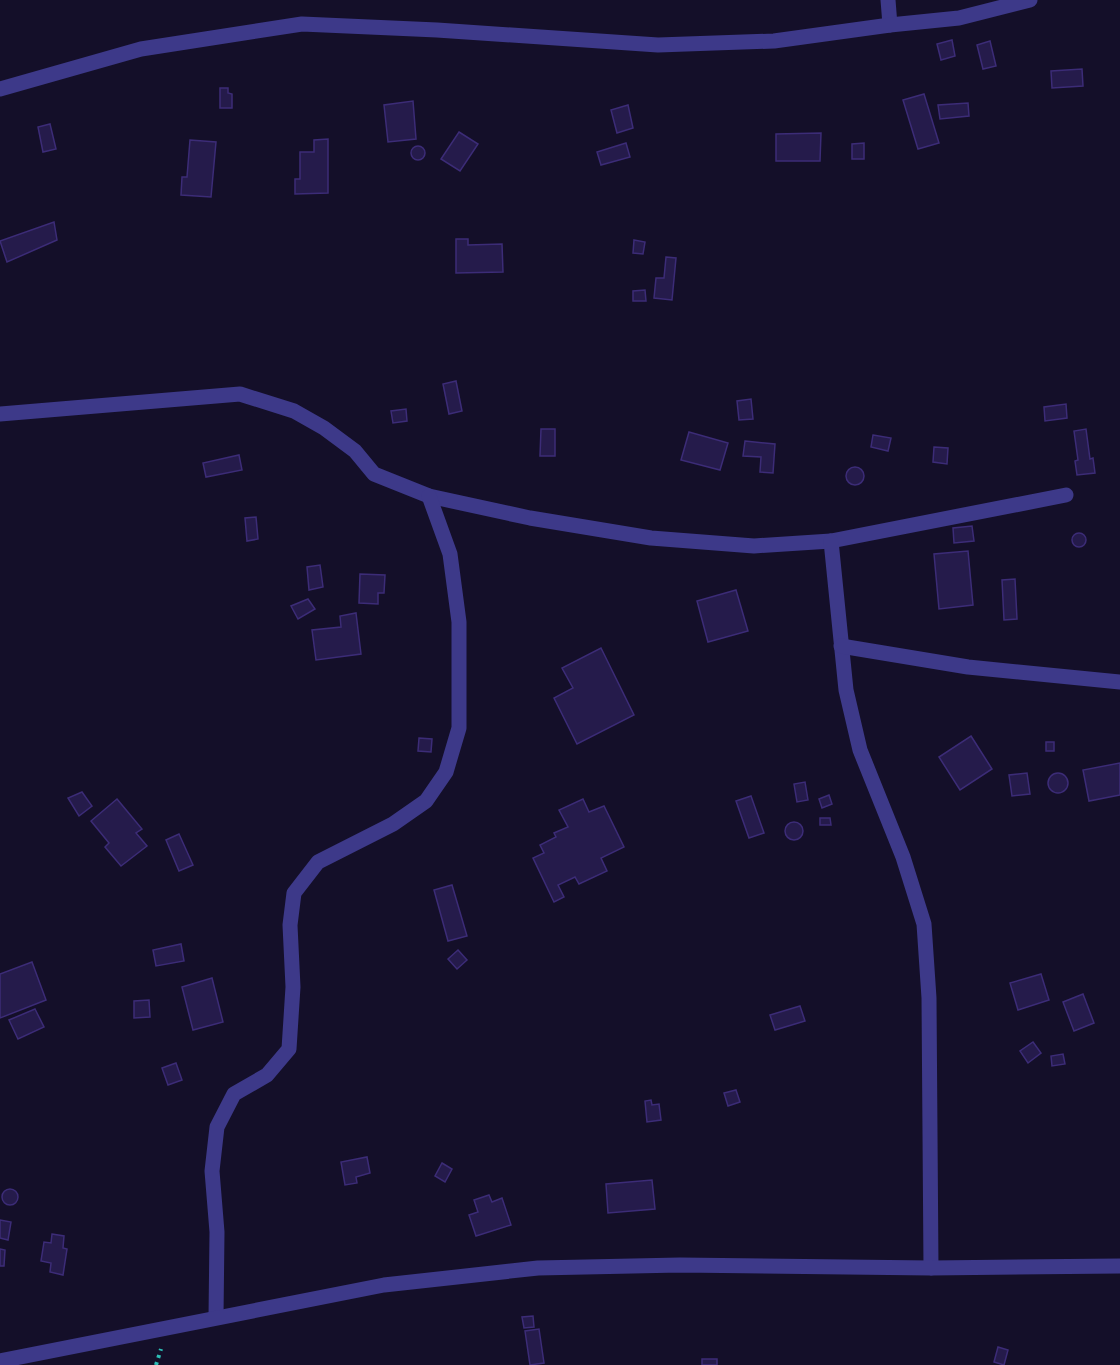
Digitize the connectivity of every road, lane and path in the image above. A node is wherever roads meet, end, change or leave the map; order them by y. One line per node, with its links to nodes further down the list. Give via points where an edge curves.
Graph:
1 (888, 0): 3 (street)
2 (1030, 0): 3 (street, via 959,18)
3 (890, 25): 4 (street, via 774,41 658,45 302,24 141,49)
4 (0, 88)
5 (0, 414): 7 (street, via 240,394 294,411 355,451 374,474)
6 (1066, 495): 8 (street)
7 (429, 496): 8 (street, via 651,538 754,546); 13 (street, via 450,554 459,622 459,729 446,772 426,801 393,824 318,862 294,893 289,1049 267,1075 234,1095 217,1126 212,1171 218,1232)
8 (831, 541): 9 (street)
9 (841, 646): 10 (street, via 968,666); 12 (street, via 860,750 903,857 924,924 929,1010)
10 (1120, 682)
11 (1120, 1266): 12 (street)
12 (931, 1268): 13 (street, via 538,1268 384,1286)
13 (216, 1317): 14 (street)
14 (0, 1360)

